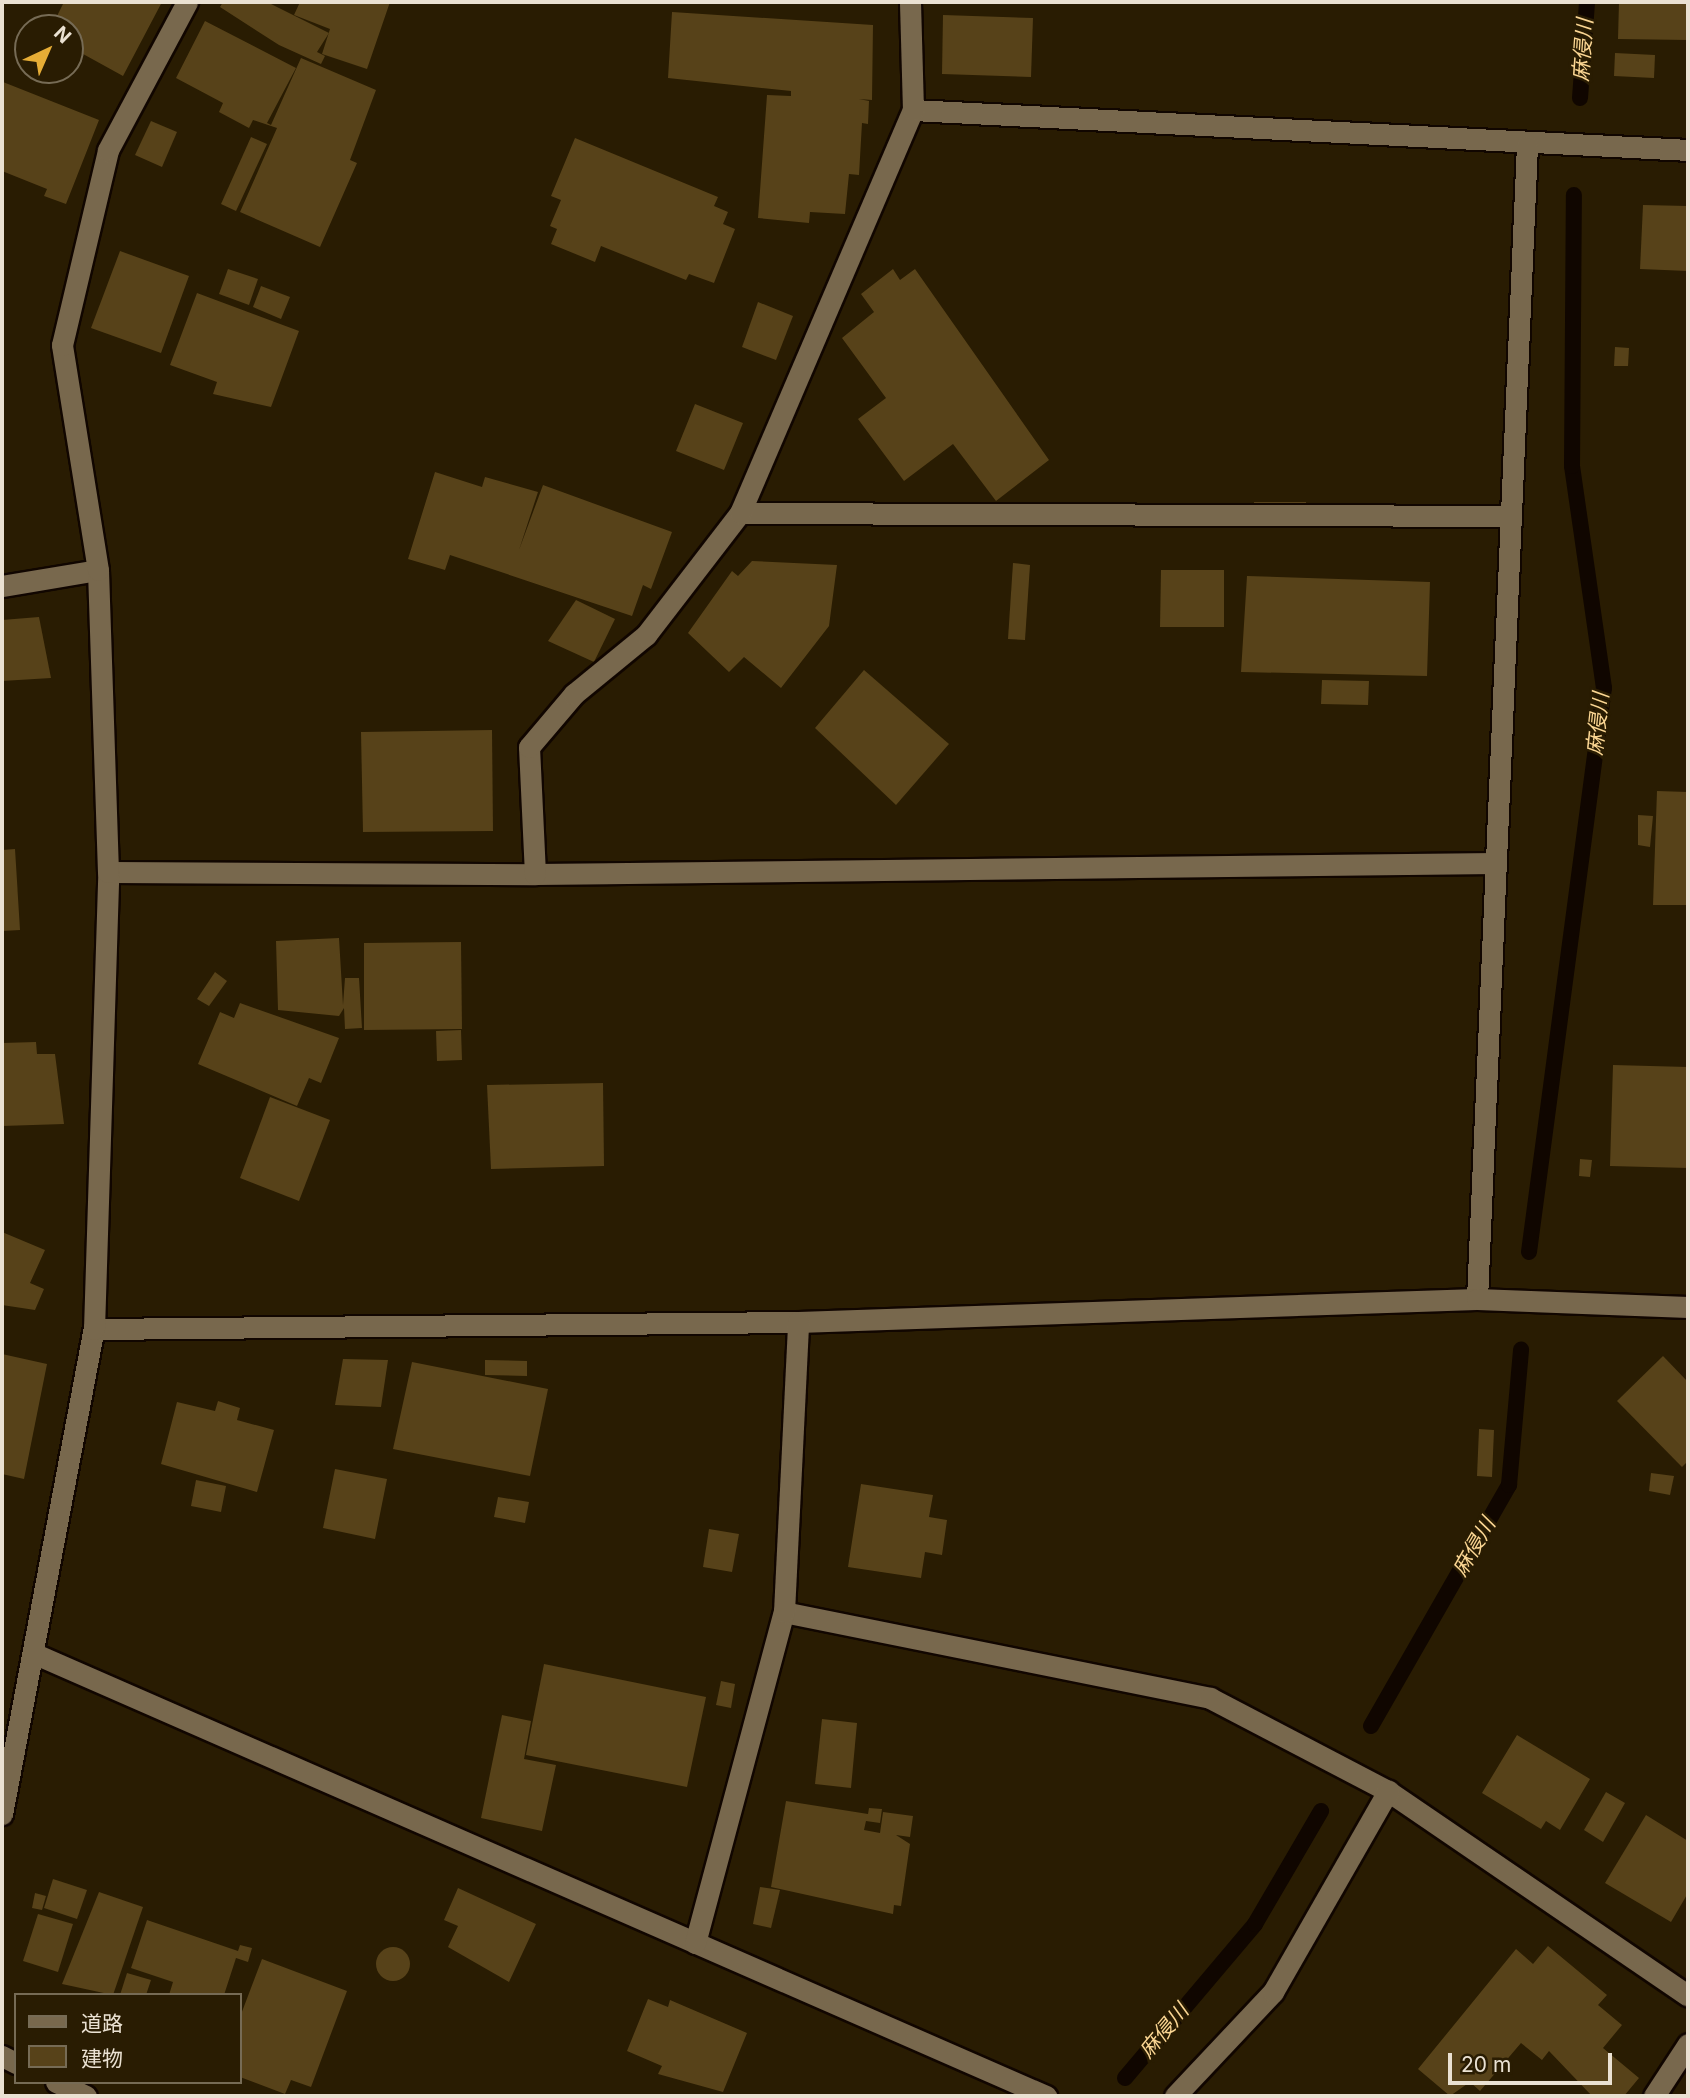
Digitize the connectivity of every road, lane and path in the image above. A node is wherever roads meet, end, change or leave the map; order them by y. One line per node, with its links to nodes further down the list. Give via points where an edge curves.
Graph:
1 (187, 2): 8 (street, via 108,150 62,345)
2 (910, 2): 3 (street)
3 (913, 110): 4 (street); 6 (street)
4 (1527, 146): 5 (street); 7 (street)
5 (1688, 150)
6 (740, 513): 7 (street); 12 (street, via 646,635 574,694 529,747)
7 (1511, 516): 10 (street)
8 (98, 570): 9 (street); 11 (street)
9 (2, 586)
10 (1496, 863): 12 (street); 13 (street)
11 (107, 872): 12 (street); 16 (street)
12 (535, 874)
13 (1477, 1299): 14 (street); 15 (street)
14 (1688, 1307)
15 (798, 1322): 16 (street); 17 (street)
16 (94, 1329): 18 (street)
17 (785, 1612): 20 (street, via 1210,1698); 22 (street)
18 (33, 1653): 19 (street); 22 (street)
19 (5, 1780): 21 (street)
20 (1388, 1791): 23 (street); 28 (street, via 1273,1992)
21 (2, 1814)
22 (695, 1943): 27 (street)
23 (1688, 1996)
24 (1688, 2044): 29 (street)
25 (60, 2084): 26 (street)
26 (86, 2096)
27 (1046, 2096)
28 (1175, 2096)
29 (1654, 2096)

